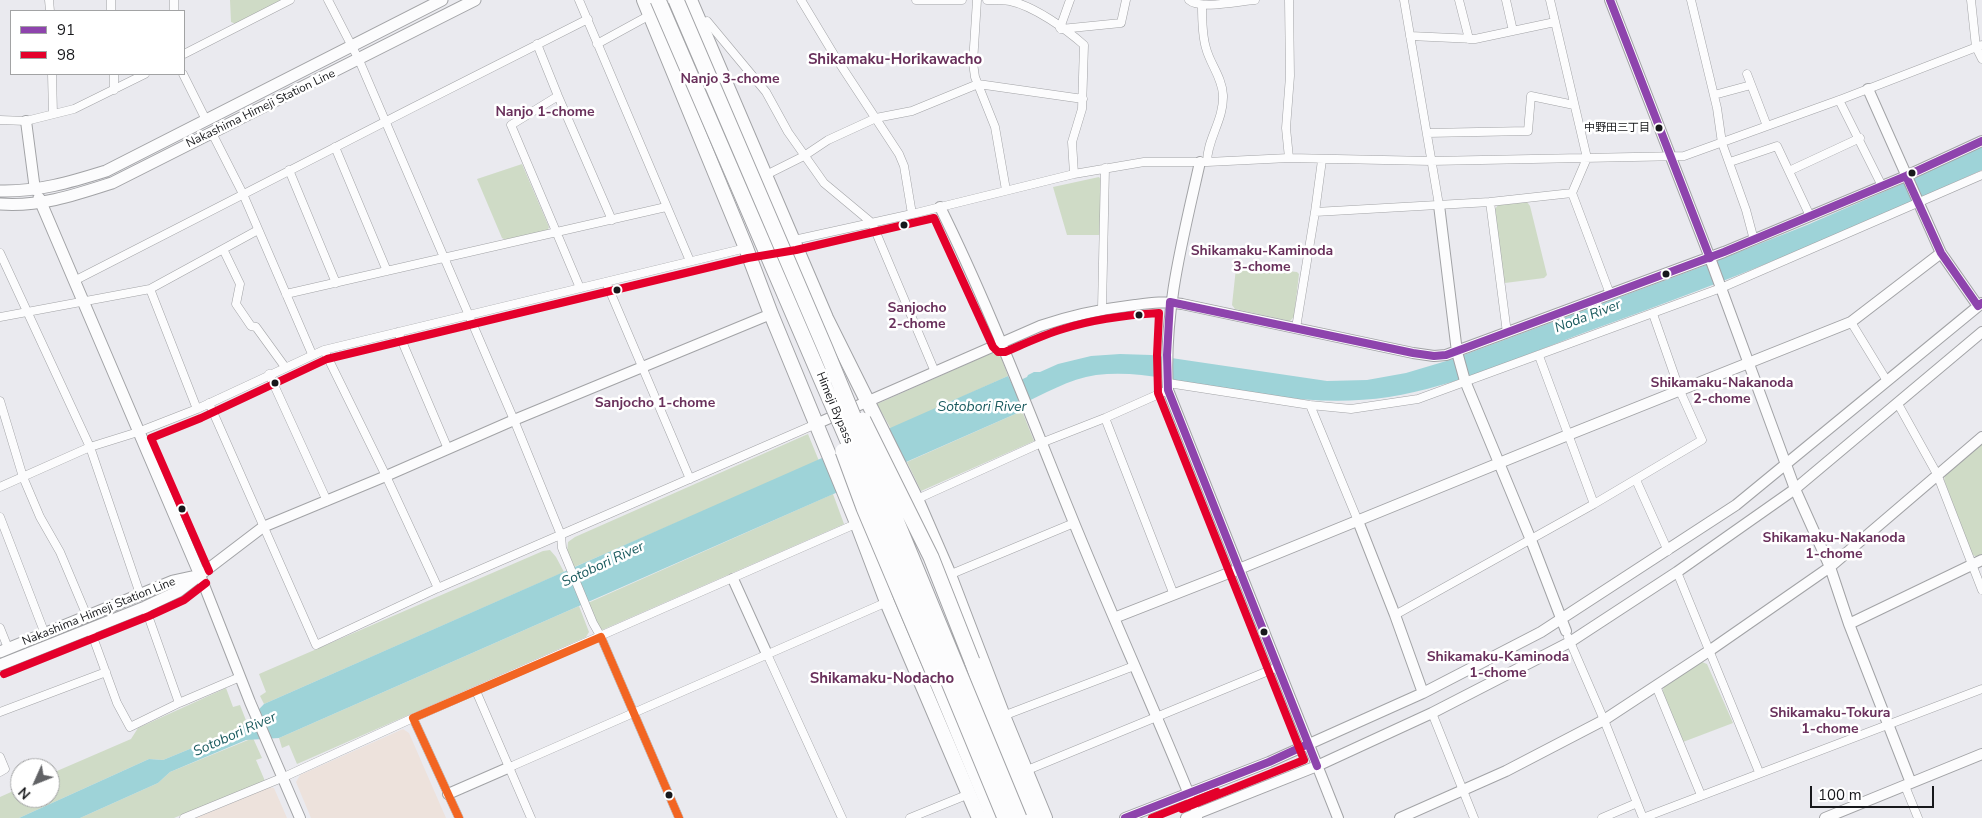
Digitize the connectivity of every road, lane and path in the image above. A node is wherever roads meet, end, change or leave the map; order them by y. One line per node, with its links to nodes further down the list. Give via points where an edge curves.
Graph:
1 (290, 0): 40 (street)
2 (328, 0): 38 (street)
3 (442, 0): 38 (main road, Nakashima Himeji Station Line)
4 (475, 0): 41 (main road, Nakashima Himeji Station Line)
5 (579, 0): 29 (street)
6 (644, 0): 28 (highway)
7 (658, 0): 155 (highway, Himeji Bypass, bridge)
8 (676, 0): 138 (highway, Himeji Bypass, bridge)
9 (690, 0): 31 (highway)
10 (801, 0): 58 (street)
11 (916, 0): 12 (street)
12 (962, 0)
13 (977, 0): 48 (street, via 973,63)
14 (987, 0): 32 (street, via 1010,1 1025,6)
15 (1070, 0): 32 (street)
16 (1126, 0): 32 (street, via 1121,23)
17 (1189, 0): 27 (street)
18 (1255, 0): 27 (street)
19 (1289, 0): 72 (street, via 1290,76 1286,128)
20 (1404, 0): 34 (street)
21 (1459, 0): 35 (street)
22 (1506, 0): 33 (street)
23 (1550, 0): 30 (street)
24 (1610, 0): 71 (street)
25 (1691, 0): 52 (street)
26 (1971, 0): 39 (street)
27 (1202, 5): 76 (street, via 1206,48 1220,79 1223,96 1217,128)
28 (650, 15): 37 (street); 107 (highway)
29 (588, 19): 36 (street); 37 (street)
30 (1555, 22): 33 (street); 56 (street)
31 (700, 23): 70 (street, via 707,21 766,92); 82 (highway)
32 (1061, 29): 54 (street, via 1084,45)
33 (1513, 31): 35 (street)
34 (1410, 36): 35 (street); 65 (street)
35 (1470, 39)
36 (538, 44): 53 (street); 62 (street)
37 (597, 44): 97 (street)
38 (353, 46): 41 (street); 60 (main road, Nakashima Himeji Station Line)
39 (1979, 46): 42 (street); 50 (street)
40 (185, 53)
41 (359, 60): 62 (street); 64 (main road, Nakashima Himeji Station Line)
42 (1982, 60)
43 (1747, 74): 49 (street)
44 (52, 75): 57 (street)
45 (114, 75): 51 (street)
46 (143, 75): 51 (street)
47 (184, 75): 60 (street)
48 (978, 84): 54 (street); 58 (street, via 912,111); 87 (street, via 995,127)
49 (1751, 85): 52 (street); 63 (street)
50 (1868, 89): 55 (street); 84 (street)
51 (114, 90): 57 (street, via 74,109)
52 (1714, 95): 68 (street)
53 (558, 96): 101 (street); 104 (street, via 510,125)
54 (1083, 99): 81 (street, via 1072,142)
55 (1840, 100): 63 (street); 66 (street)
56 (1574, 105): 65 (street, via 1531,96 1528,131); 73 (street)
57 (53, 114): 61 (street)
58 (876, 118): 70 (street, via 828,140); 99 (street, via 904,166)
59 (0, 120): 61 (street)
60 (206, 120): 86 (main road, Nakashima Himeji Station Line, via 106,171)
61 (26, 121): 86 (street)
62 (385, 121): 69 (street); 111 (street)
63 (1767, 126): 68 (street)
64 (212, 133): 90 (street); 94 (main road, Nakashima Himeji Station Line, via 112,183)
65 (1427, 133): 75 (street)
66 (1860, 138): 80 (street); 85 (street)
67 (1982, 141): 84 (street)
68 (1722, 142): 71 (street, via 1684,156); 77 (street)
69 (335, 147): 79 (street); 114 (street)
70 (804, 156): 82 (street); 102 (street, via 824,183)
71 (1670, 156): 73 (street); 112 (street)
72 (1290, 158): 74 (street); 76 (street)
73 (1587, 158): 75 (street); 89 (street)
74 (1322, 160): 75 (street); 98 (street)
75 (1432, 161): 95 (street)
76 (1203, 162): 78 (street, via 1144,162); 124 (street)
77 (1730, 162): 80 (street, via 1777,146); 106 (street)
78 (1105, 168): 81 (street); 126 (street)
79 (289, 170): 90 (street); 117 (street)
80 (1789, 171): 100 (street)
81 (1074, 174): 87 (street)
82 (766, 175): 105 (highway)
83 (1982, 175): 92 (street)
84 (1906, 176): 85 (street); 92 (street)
85 (1882, 186): 100 (street)
86 (35, 190): 88 (main road, Nakashima Himeji Station Line); 94 (main road)
87 (1006, 190): 96 (street)
88 (0, 191)
89 (1572, 193): 91 (street); 122 (street)
90 (243, 194): 103 (street); 115 (street)
91 (1490, 202): 95 (street); 136 (street)
92 (1919, 203): 110 (street); 119 (street)
93 (0, 204): 94 (main road, Nakashima Himeji Station Line)
94 (41, 204): 115 (main road)
95 (1439, 205): 98 (street); 140 (street)
96 (940, 206): 99 (street); 137 (street)
97 (666, 207): 101 (street); 113 (street)
98 (1315, 212): 133 (street)
99 (912, 214): 102 (street)
100 (1810, 216): 106 (street)
101 (612, 220): 104 (street)
102 (872, 223): 105 (street); 146 (street)
103 (258, 230): 108 (street); 121 (street)
104 (557, 233): 111 (street); 118 (street)
105 (794, 240): 158 (highway, via 826,318)
106 (1754, 240): 112 (street)
107 (746, 248): 113 (street); 128 (highway)
108 (223, 249): 120 (street); 144 (street, via 240,284 236,304)
109 (0, 253): 127 (street)
110 (1941, 253): 125 (street); 132 (street)
111 (445, 258): 114 (street); 130 (street)
112 (1710, 258): 119 (street); 122 (street)
113 (690, 261): 116 (street)
114 (387, 271): 117 (street)
115 (74, 281): 123 (main road)
116 (606, 282): 118 (street); 145 (street)
117 (336, 283): 121 (street)
118 (580, 288): 130 (street)
119 (1721, 288): 129 (street); 143 (street)
120 (150, 289): 123 (street); 157 (street)
121 (286, 294): 141 (street)
122 (1610, 294): 136 (street)
123 (82, 301): 127 (street); 162 (main road)
124 (1170, 302): 126 (street); 133 (street); 150 (street)
125 (1981, 307): 149 (street)
126 (1102, 309): 137 (street, via 1048,323)
127 (28, 312): 131 (street); 166 (street)
128 (771, 314): 145 (street); 161 (highway)
129 (1653, 314): 142 (street); 151 (street)
130 (468, 316): 134 (street); 160 (street)
131 (0, 317)
132 (1851, 322): 143 (street); 149 (street)
133 (1296, 328): 140 (street, via 1434,356)
134 (398, 332): 139 (street); 167 (street)
135 (1982, 332): 154 (street)
136 (1507, 333): 140 (street)
137 (1002, 343): 146 (street); 165 (street)
138 (825, 348): 261 (highway, Himeji Bypass, bridge); 262 (highway, bridge, via 886,462 931,557 1008,763)
139 (324, 350): 141 (street); 171 (street)
140 (1458, 352): 148 (street)
141 (312, 354): 144 (street)
142 (1538, 356): 148 (street); 163 (street)
143 (1748, 362): 151 (street); 169 (street)
144 (285, 367): 147 (street)
145 (642, 367): 160 (street); 173 (street)
146 (935, 372): 158 (street)
147 (269, 374): 153 (street); 178 (street)
148 (1466, 381): 156 (street, via 1418,399 1351,409); 168 (street)
149 (1887, 381): 169 (street)
150 (1168, 386): 156 (street); 159 (street); 191 (street)
151 (1680, 391): 163 (street); 174 (street, via 1702,440)
152 (0, 401): 172 (street)
153 (209, 403): 157 (street); 184 (street)
154 (1898, 404): 170 (street); 176 (street)
155 (833, 405): 259 (highway, bridge, via 835,430 860,499); 260 (highway, Himeji Bypass, bridge)
156 (1310, 405): 181 (street)
157 (197, 408): 162 (street)
158 (870, 409): 161 (street); 177 (highway)
159 (1104, 418): 165 (street); 199 (street)
160 (514, 420): 167 (street); 185 (street)
161 (816, 424): 173 (street); 183 (highway)
162 (138, 432): 166 (street); 193 (main road)
163 (1568, 435): 168 (street); 179 (street)
164 (1982, 437): 170 (street)
165 (1041, 443): 177 (street); 182 (street)
166 (90, 447): 172 (street); 198 (street)
167 (448, 449): 171 (street)
168 (1499, 464): 181 (street); 186 (street)
169 (1786, 465): 176 (street); 187 (street, via 1736,506)
170 (1937, 474): 189 (street); 190 (street)
171 (386, 476): 178 (street); 196 (street)
172 (23, 477): 175 (street); 203 (street)
173 (690, 479): 185 (street)
174 (1636, 480): 179 (street); 187 (street)
175 (0, 486)
176 (1795, 489): 190 (street); 192 (street)
177 (913, 494): 183 (street); 194 (highway)
178 (327, 501): 184 (street)
179 (1594, 504): 186 (street)
180 (0, 517): 210 (street)
181 (1358, 521): 191 (street); 202 (street)
182 (1074, 523): 194 (street); 204 (street)
183 (857, 524): 195 (street); 200 (highway)
184 (263, 527): 193 (street); 196 (street, via 316,645)
185 (561, 535): 196 (street); 211 (street, via 562,548)
186 (1531, 540): 202 (street); 205 (street)
187 (1668, 551): 205 (street)
188 (1982, 560): 189 (street)
189 (1972, 565): 197 (street); 206 (street)
190 (1830, 567): 206 (street); 214 (street)
191 (1239, 569): 199 (street); 218 (street)
192 (1677, 572): 212 (street); 214 (street)
193 (200, 574): 198 (main road, Nakashima Himeji Station Line); 201 (main road, Nakashima Himeji Station Line, via 179,591); 220 (street)
194 (949, 575): 229 (highway)
195 (733, 579): 211 (street); 215 (street)
196 (438, 588)
197 (1982, 590)
198 (140, 594): 203 (main road, Nakashima Himeji Station Line)
199 (1174, 595): 204 (street)
200 (887, 602): 215 (street); 247 (highway)
201 (145, 606): 208 (main road, Nakashima Himeji Station Line); 225 (street)
202 (1395, 615): 224 (street)
203 (87, 616): 210 (main road, Nakashima Himeji Station Line)
204 (1114, 618): 217 (street)
205 (1561, 618): 209 (street); 224 (street, via 1541,632)
206 (1849, 624): 233 (street)
207 (0, 628): 213 (street)
208 (90, 629): 216 (main road, Nakashima Himeji Station Line); 219 (street)
209 (1566, 631): 212 (street)
210 (45, 634): 213 (main road, Nakashima Himeji Station Line)
211 (601, 637): 223 (street); 227 (street)
212 (1570, 642): 228 (street); 232 (street)
213 (4, 650)
214 (1709, 651): 221 (street); 241 (street)
215 (767, 654): 227 (street); 256 (street)
216 (0, 665)
217 (1134, 666): 229 (street); 230 (street)
218 (1278, 667): 230 (street); 234 (street)
219 (106, 672): 225 (street, via 130,727); 226 (street)
220 (240, 678): 225 (street); 242 (street)
221 (1656, 686): 232 (street); 248 (street)
222 (1982, 689): 233 (street)
223 (476, 691): 231 (street); 238 (street)
224 (1423, 693): 234 (street)
225 (179, 703)
226 (0, 712)
227 (633, 712): 238 (street); 255 (street)
228 (1432, 713): 237 (street); 244 (street)
229 (1003, 716): 239 (highway)
230 (1156, 716): 239 (street); 245 (street)
231 (413, 718): 242 (street); 246 (street)
232 (1604, 720): 244 (street); 249 (street)
233 (1888, 724): 241 (street); 243 (street)
234 (1308, 744): 237 (street); 245 (street)
235 (1982, 754): 243 (street)
236 (0, 757): 240 (street, via 5,769)
237 (1317, 766): 250 (street); 266 (street)
238 (510, 767): 246 (street); 254 (street)
239 (1026, 771): 263 (highway)
240 (0, 772)
241 (1759, 772): 248 (street)
242 (284, 777): 251 (street); 252 (street)
243 (1908, 784): 270 (street); 271 (street)
244 (1463, 790): 267 (street); 268 (street)
245 (1188, 792): 250 (street); 264 (street)
246 (448, 794): 253 (street)
247 (969, 794): 257 (street); 258 (highway)
248 (1701, 795): 249 (street, via 1643,818)
249 (1637, 803): 269 (street)
250 (1198, 816): 265 (street)
251 (184, 818)
252 (300, 818)
253 (459, 818)
254 (531, 818)
255 (679, 818)
256 (842, 818)
257 (910, 818)
258 (979, 818)
259 (992, 818)
260 (1005, 818)
261 (1019, 818)
262 (1034, 818)
263 (1046, 818)
264 (1125, 818)
265 (1186, 818)
266 (1338, 818)
267 (1400, 818)
268 (1474, 818)
269 (1602, 818)
270 (1825, 818)
271 (1918, 818)

